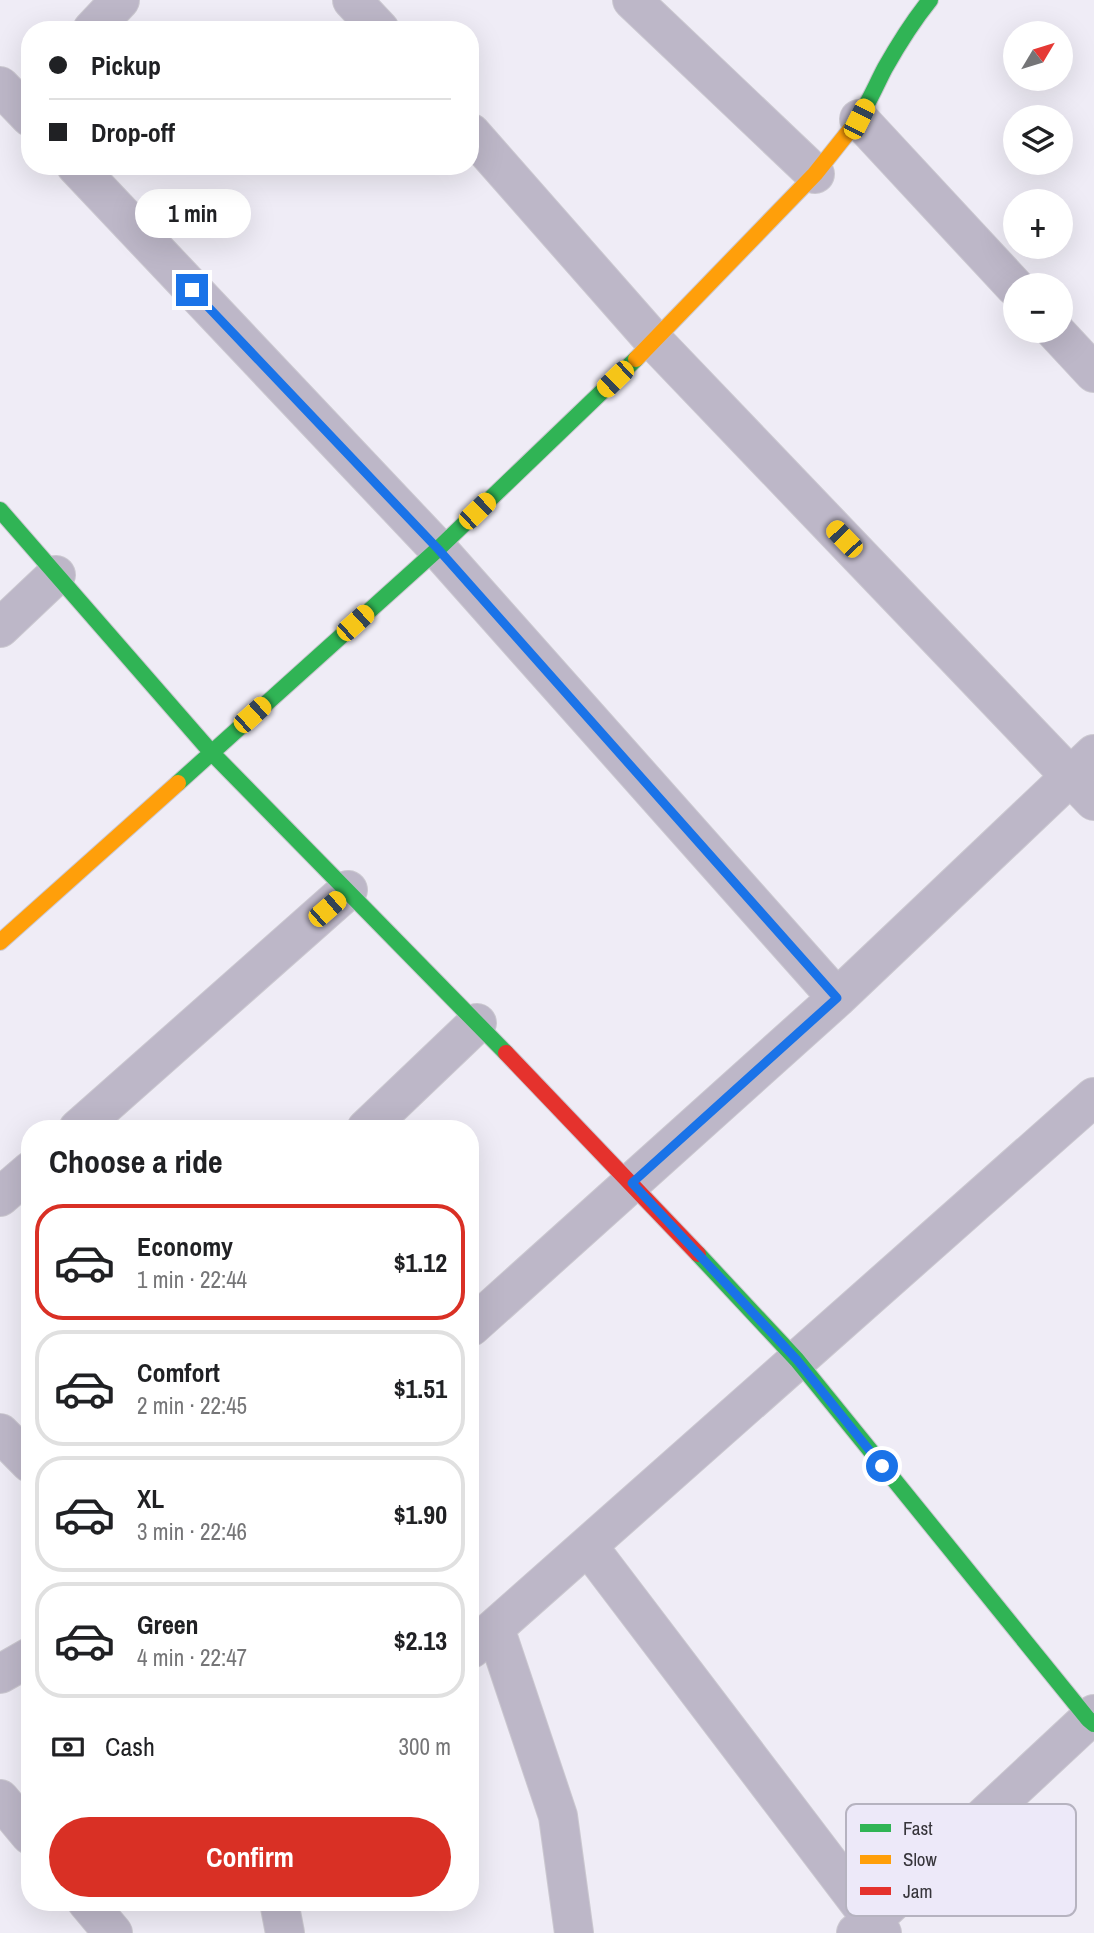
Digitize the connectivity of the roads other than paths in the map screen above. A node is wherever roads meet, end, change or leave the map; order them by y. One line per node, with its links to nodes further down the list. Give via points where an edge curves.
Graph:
1 (120, 0): 5 (street)
2 (352, 0): 6 (street)
3 (632, 0): 9 (street)
4 (930, 0): 7 (street, via 886,66)
5 (100, 21)
6 (372, 21)
7 (859, 119): 9 (street); 11 (street)
8 (479, 142): 12 (street)
9 (815, 174): 12 (street)
10 (85, 175): 16 (street)
11 (1003, 274)
12 (654, 341): 16 (street); 20 (street)
13 (1066, 343): 14 (street)
14 (1094, 373)
15 (0, 510): 17 (street)
16 (438, 549): 19 (street); 23 (street)
17 (56, 575): 18 (street); 19 (street)
18 (0, 628)
19 (211, 752): 21 (street); 22 (street)
20 (1086, 777): 23 (street)
21 (348, 890): 24 (street); 26 (street)
22 (0, 942)
23 (837, 998): 29 (street)
24 (477, 1023): 27 (street); 29 (street)
25 (1094, 1097): 32 (street)
26 (88, 1120)
27 (375, 1120)
28 (21, 1179): 30 (street)
29 (632, 1183): 31 (street); 32 (street)
30 (0, 1197)
31 (479, 1320)
32 (797, 1360): 33 (street); 37 (street)
33 (588, 1546): 34 (street); 41 (street)
34 (483, 1639): 48 (street, via 558,1816)
35 (21, 1662): 36 (street)
36 (0, 1674)
37 (1092, 1719): 39 (street)
38 (0, 1799): 40 (street)
39 (1003, 1804)
40 (21, 1824)
41 (846, 1895)
42 (95, 1911): 46 (street)
43 (281, 1911): 47 (street)
44 (885, 1916): 45 (street)
45 (871, 1929)
46 (113, 1933)
47 (285, 1933)
48 (574, 1933)

